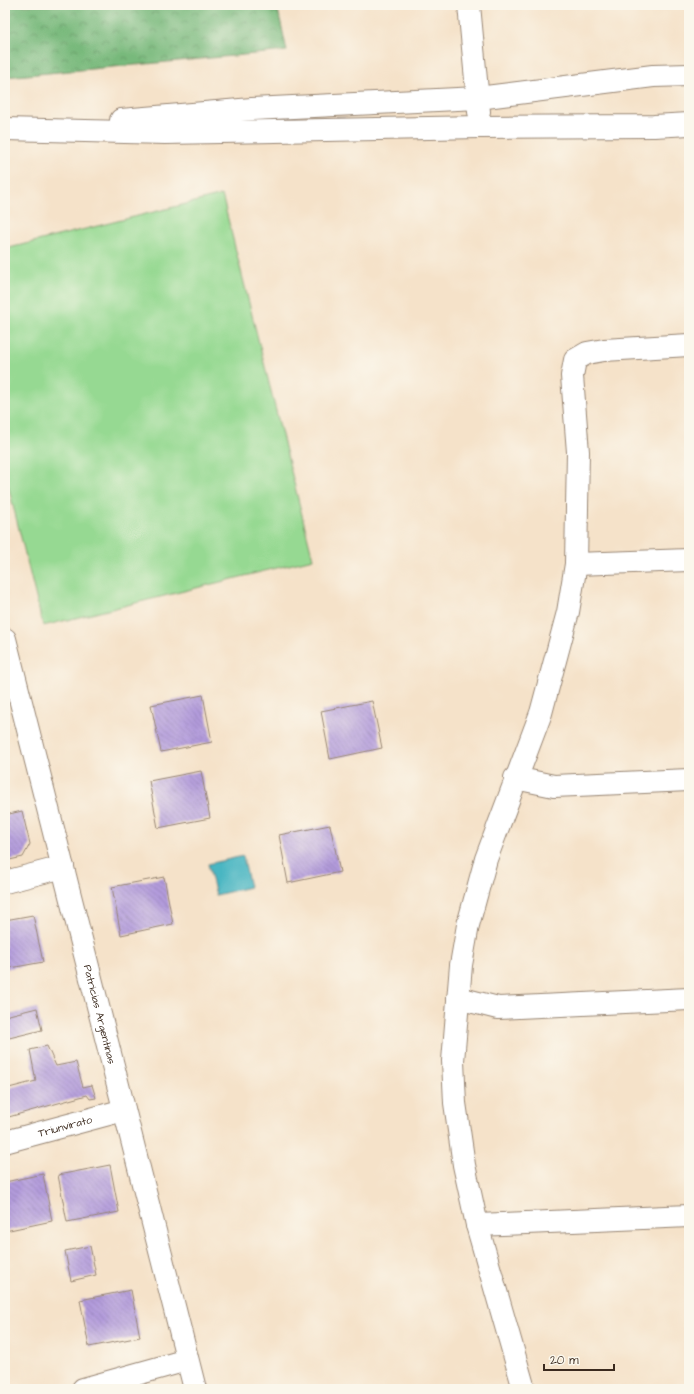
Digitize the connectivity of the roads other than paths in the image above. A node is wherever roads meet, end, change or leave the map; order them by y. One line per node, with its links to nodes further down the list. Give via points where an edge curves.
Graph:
1 (469, 5): 3 (street)
2 (689, 74): 3 (street, via 653,76)
3 (478, 98): 5 (street); 6 (street, via 252,109)
4 (689, 124): 5 (street)
5 (480, 127): 6 (street, via 165,133)
6 (13, 128)
7 (689, 344): 9 (street, via 604,350 587,353 575,360 572,376 578,452)
8 (689, 560): 9 (street)
9 (576, 564): 11 (street, via 568,612 541,713)
10 (5, 639): 13 (street, Patricias Argentinas)
11 (515, 778): 12 (street, via 554,786); 15 (street, via 486,860 468,925)
12 (689, 780)
13 (63, 867): 14 (street); 17 (street, Patricias Argentinas)
14 (5, 882)
15 (458, 998): 16 (street, via 498,1008); 20 (street, via 453,1061 456,1102 464,1165)
16 (689, 999)
17 (124, 1110): 18 (street, Triunvirato); 21 (street, Patricias Argentinas)
18 (5, 1142)
19 (689, 1216): 20 (street)
20 (477, 1225): 24 (street)
21 (187, 1360): 22 (street); 23 (street, Patricias Argentinas)
22 (83, 1389)
23 (195, 1389)
24 (524, 1389)

